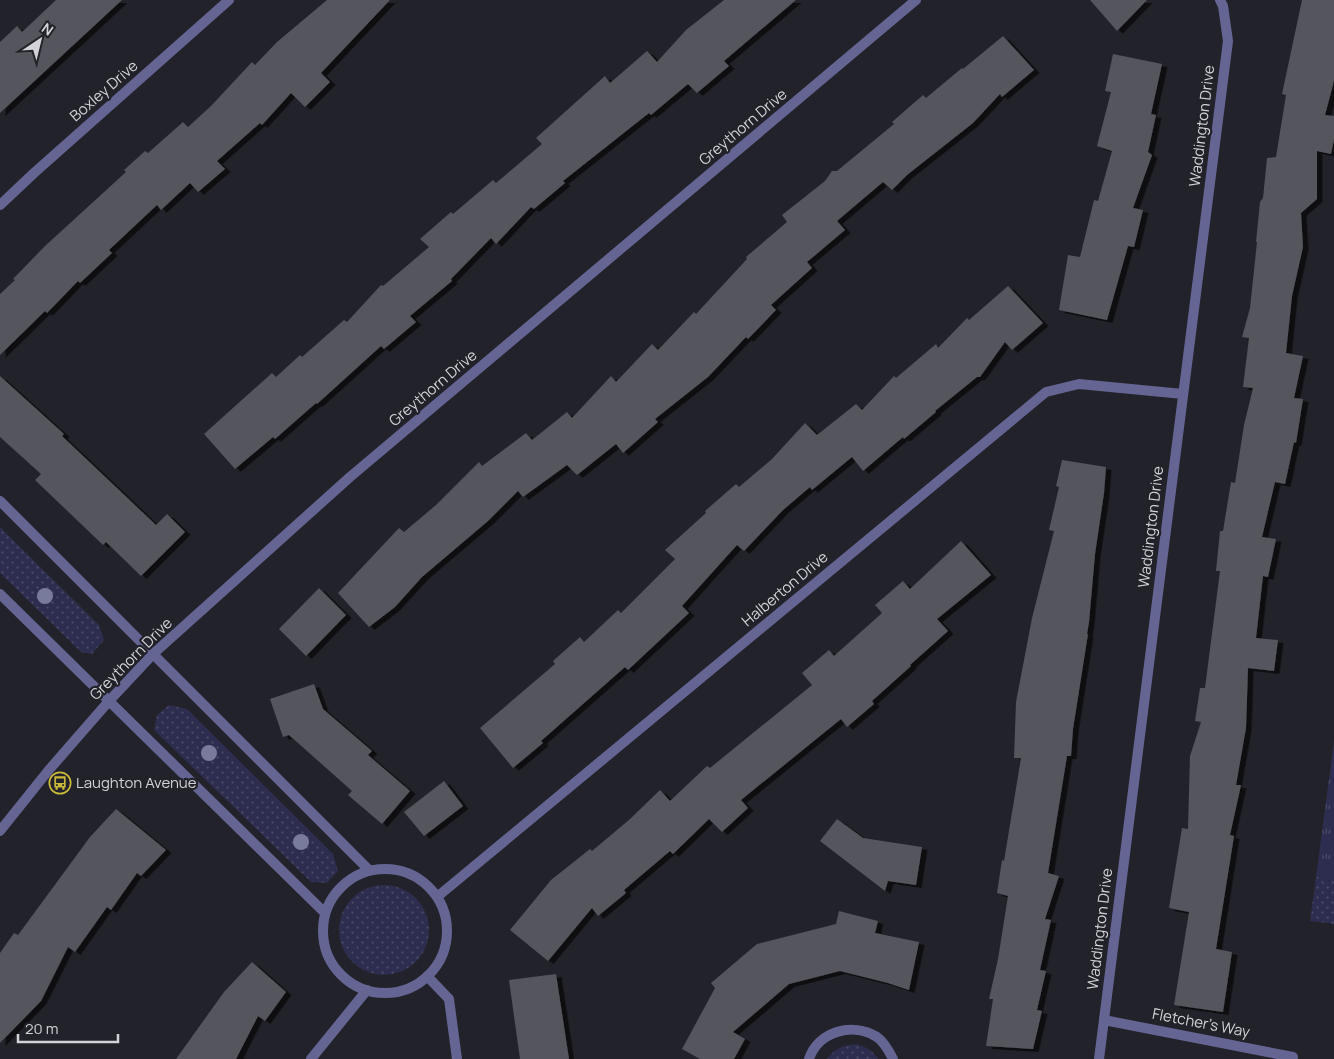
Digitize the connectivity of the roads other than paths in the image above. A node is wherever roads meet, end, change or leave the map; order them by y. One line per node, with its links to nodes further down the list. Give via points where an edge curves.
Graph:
1 (230, 0): 4 (street, Boxley Drive)
2 (916, 0): 8 (street, Greythorn Drive, via 350,477)
3 (1220, 0): 5 (street, Waddington Drive, via 1228,41)
4 (0, 205)
5 (1183, 394): 12 (street, Halberton Drive, via 1079,384 1046,392); 16 (street, Waddington Drive)
6 (0, 502): 8 (street)
7 (0, 594): 9 (street)
8 (153, 654): 9 (street, Greythorn Drive); 11 (street)
9 (109, 701): 10 (street, Greythorn Drive); 13 (street)
10 (0, 831)
11 (370, 870): 12 (street, via 408,873); 13 (street, via 342,886)
12 (437, 897): 14 (street, via 446,917 446,938 440,959)
13 (325, 913): 15 (street, via 323,933 326,951 335,968 350,982)
14 (428, 976): 15 (street, via 409,988 388,993); 19 (street, via 449,999)
15 (367, 990): 18 (street)
16 (1104, 1020): 17 (street, Fletcher's Way); 22 (street, Waddington Drive)
17 (1293, 1057)
18 (311, 1059)
19 (457, 1059)
20 (809, 1059): 21 (street, via 820,1040 834,1032 849,1029 864,1031 878,1038)
21 (893, 1059)
22 (1099, 1059)

